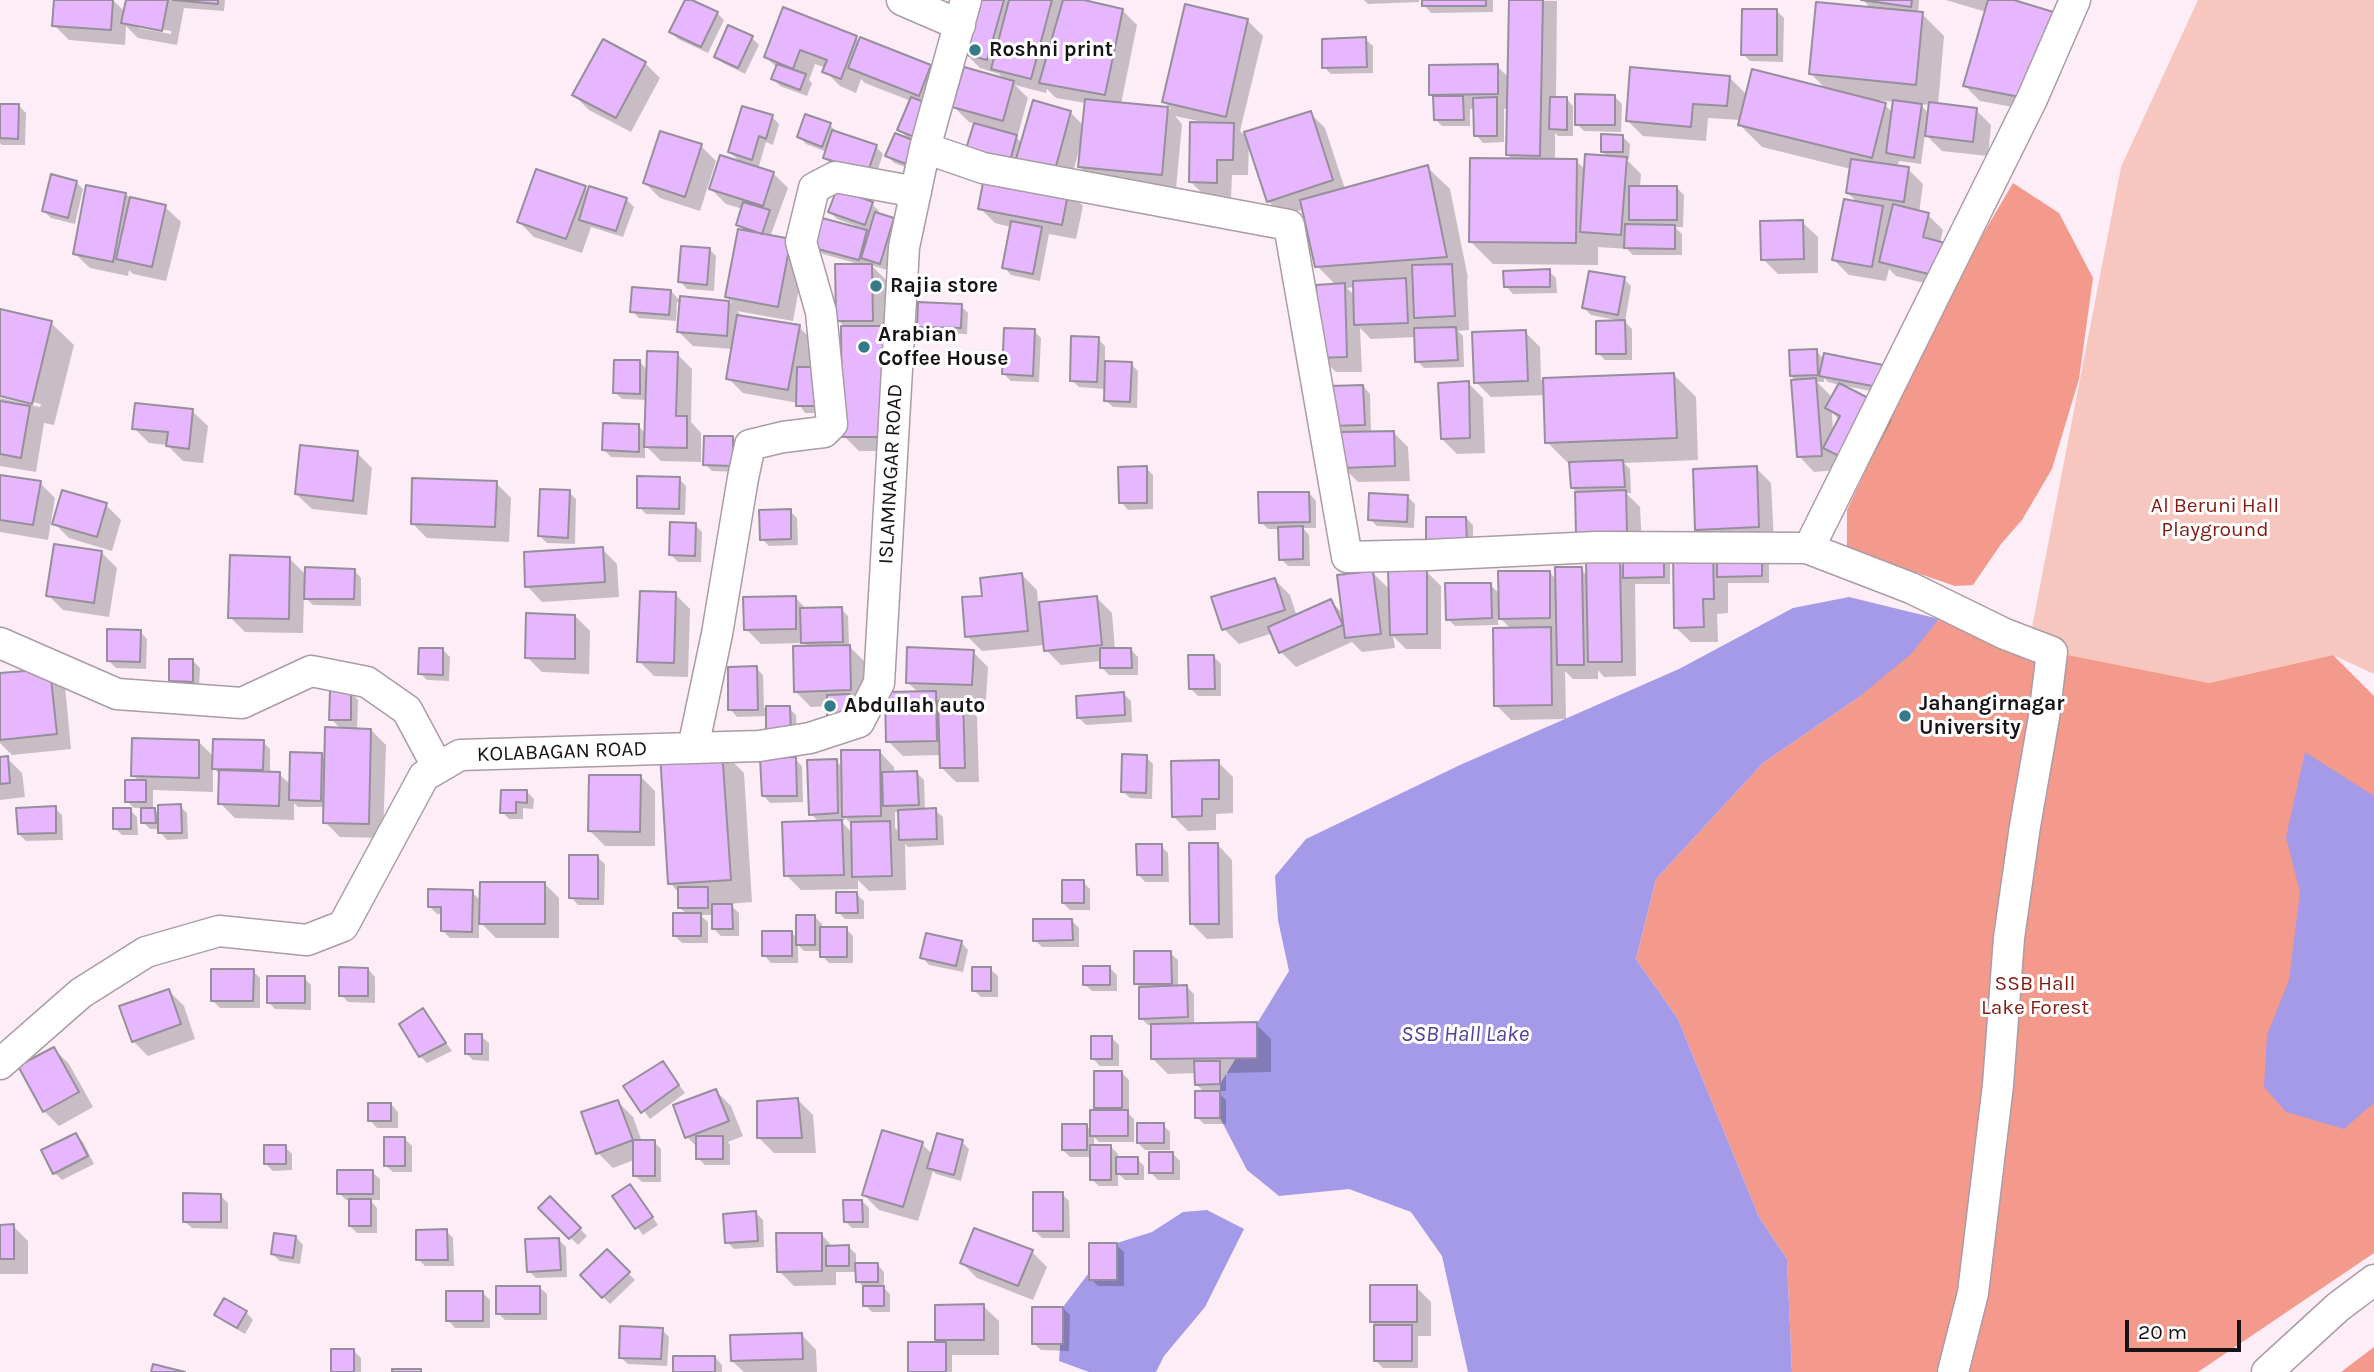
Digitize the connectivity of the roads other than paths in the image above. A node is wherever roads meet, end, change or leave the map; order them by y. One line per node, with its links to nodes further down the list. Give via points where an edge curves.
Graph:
1 (902, 0): 3 (street)
2 (2075, 0): 6 (street, via 2032,99)
3 (963, 13): 4 (street, ISLAMNAGAR ROAD)
4 (925, 148): 5 (street, ISLAMNAGAR ROAD); 6 (street, via 983,168 1289,225 1347,557 1596,547)
5 (916, 192): 8 (street, ISLAMNAGAR ROAD, via 904,247 879,683 859,722 810,738); 9 (street, via 835,177 814,188 801,242 821,312 832,424 824,432 750,445)
6 (1807, 548): 13 (street, via 1911,588 2052,652 2009,938 1998,1086 1973,1293)
7 (0, 643): 10 (street, via 117,694 242,703 311,671 367,681 407,710)
8 (759, 746): 9 (street, KOLABAGAN ROAD)
9 (693, 748): 10 (street, KOLABAGAN ROAD, via 460,755)
10 (438, 768): 11 (street, KOLABAGAN ROAD, via 424,776 343,926 307,940 219,931 146,952 81,993)
11 (0, 1064)
12 (2374, 1280): 14 (street, via 2337,1307)
13 (1953, 1372)
14 (2267, 1372)

